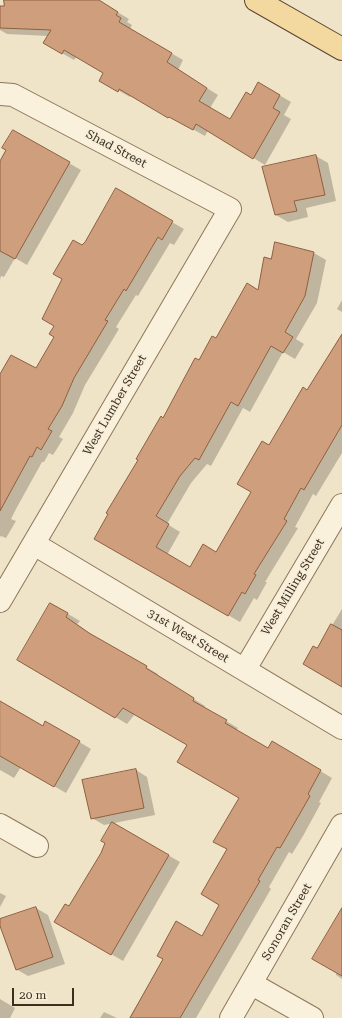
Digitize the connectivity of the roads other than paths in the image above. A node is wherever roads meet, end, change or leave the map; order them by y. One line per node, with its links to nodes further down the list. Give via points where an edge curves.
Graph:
1 (256, 0): 2 (main road)
2 (342, 49)
3 (0, 94): 4 (street, Shad Street, via 13,95)
4 (230, 209): 6 (street, West Lumber Street)
5 (342, 505): 8 (street, West Milling Street)
6 (34, 544): 7 (street, West Lumber Street); 8 (street, 31st West Street)
7 (0, 601)
8 (245, 670): 9 (street, 31st West Street)
9 (342, 728)
10 (0, 825): 12 (street)
11 (342, 825): 13 (street, Sonoran Street)
12 (37, 846)
13 (252, 984): 14 (street, Sonoran Street); 15 (street)
14 (231, 1018)
15 (312, 1018)

